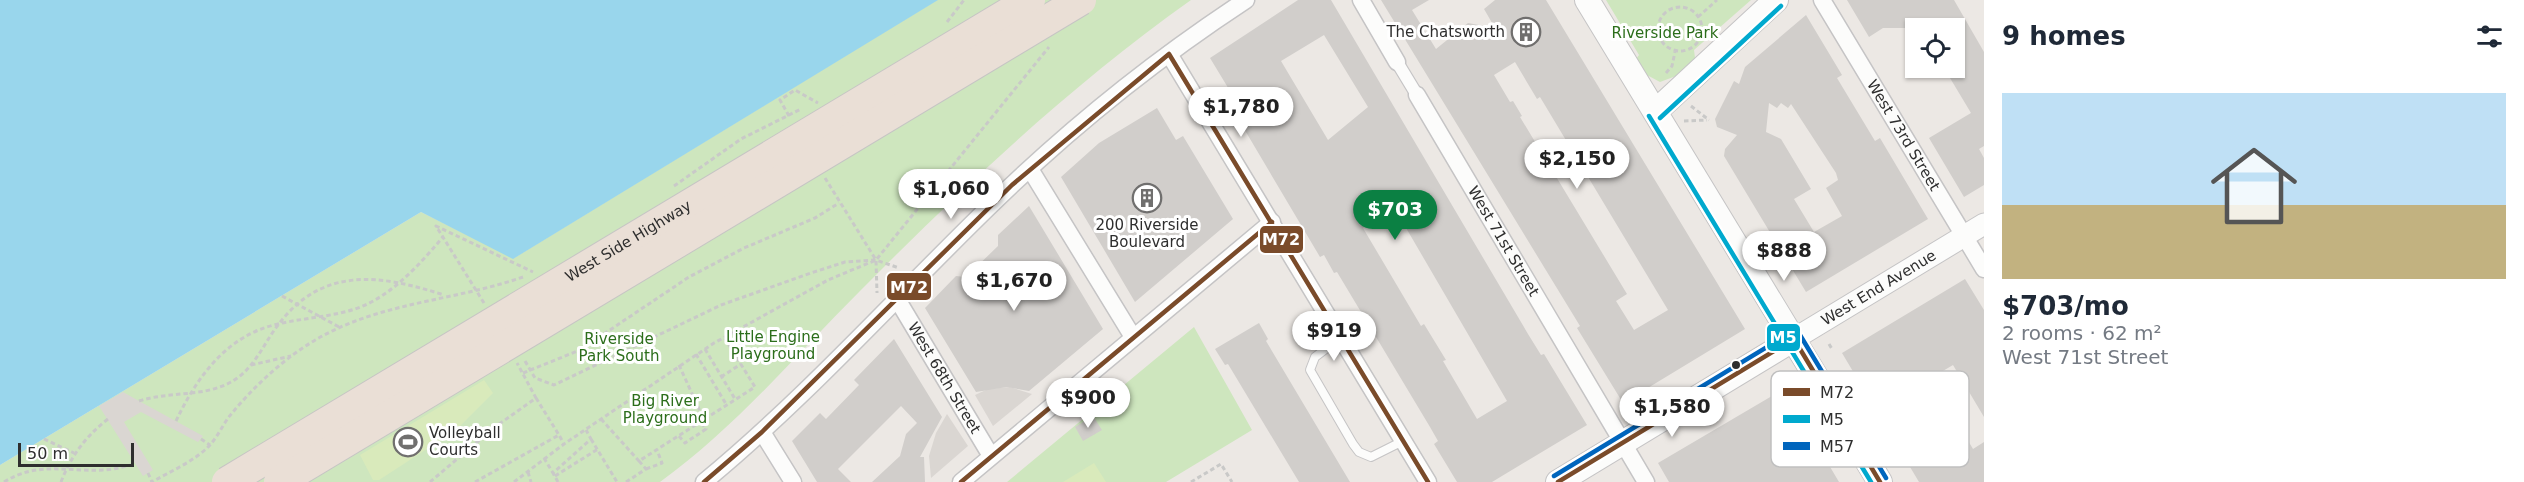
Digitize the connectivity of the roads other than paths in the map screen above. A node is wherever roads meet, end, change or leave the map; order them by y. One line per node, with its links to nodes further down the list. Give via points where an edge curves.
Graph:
1 (1030, 0): 27 (highway, West Side Highway, bridge)
2 (1081, 0): 28 (highway, West Side Highway, bridge)
3 (1246, 0): 8 (street)
4 (1361, 0): 9 (street, West 71st Street)
5 (1587, 0): 11 (main road)
6 (1776, 0): 11 (main road)
7 (1822, 0): 15 (street, West 73rd Street)
8 (1168, 54): 12 (street); 13 (street)
9 (1397, 62): 10 (street, West 71st Street)
10 (1417, 95): 24 (street, West 71st Street)
11 (1655, 112): 20 (main road)
12 (1030, 169): 17 (street); 18 (street)
13 (1272, 222): 18 (street); 19 (street)
14 (1984, 224): 15 (street, West End Avenue)
15 (1965, 236): 16 (street, West 73rd Street); 20 (street, West End Avenue)
16 (1984, 269)
17 (897, 299): 22 (street); 25 (street, West 68th Street)
18 (1132, 337): 25 (street)
19 (1340, 338): 23 (street); 23 (lane, via 1314,357 1310,370 1353,444 1371,457)
20 (1794, 339): 21 (main road); 24 (main road, West End Avenue)
21 (1813, 371)
22 (762, 432): 29 (street); 30 (street)
23 (1403, 441): 32 (street)
24 (1623, 443): 33 (main road, West End Avenue); 34 (street, West 71st Street)
25 (991, 456): 31 (street)
26 (1871, 467): 35 (main road)
27 (227, 482)
28 (279, 482)
29 (704, 482)
30 (792, 482)
31 (961, 482)
32 (1428, 482)
33 (1558, 482)
34 (1646, 482)
35 (1880, 482)

